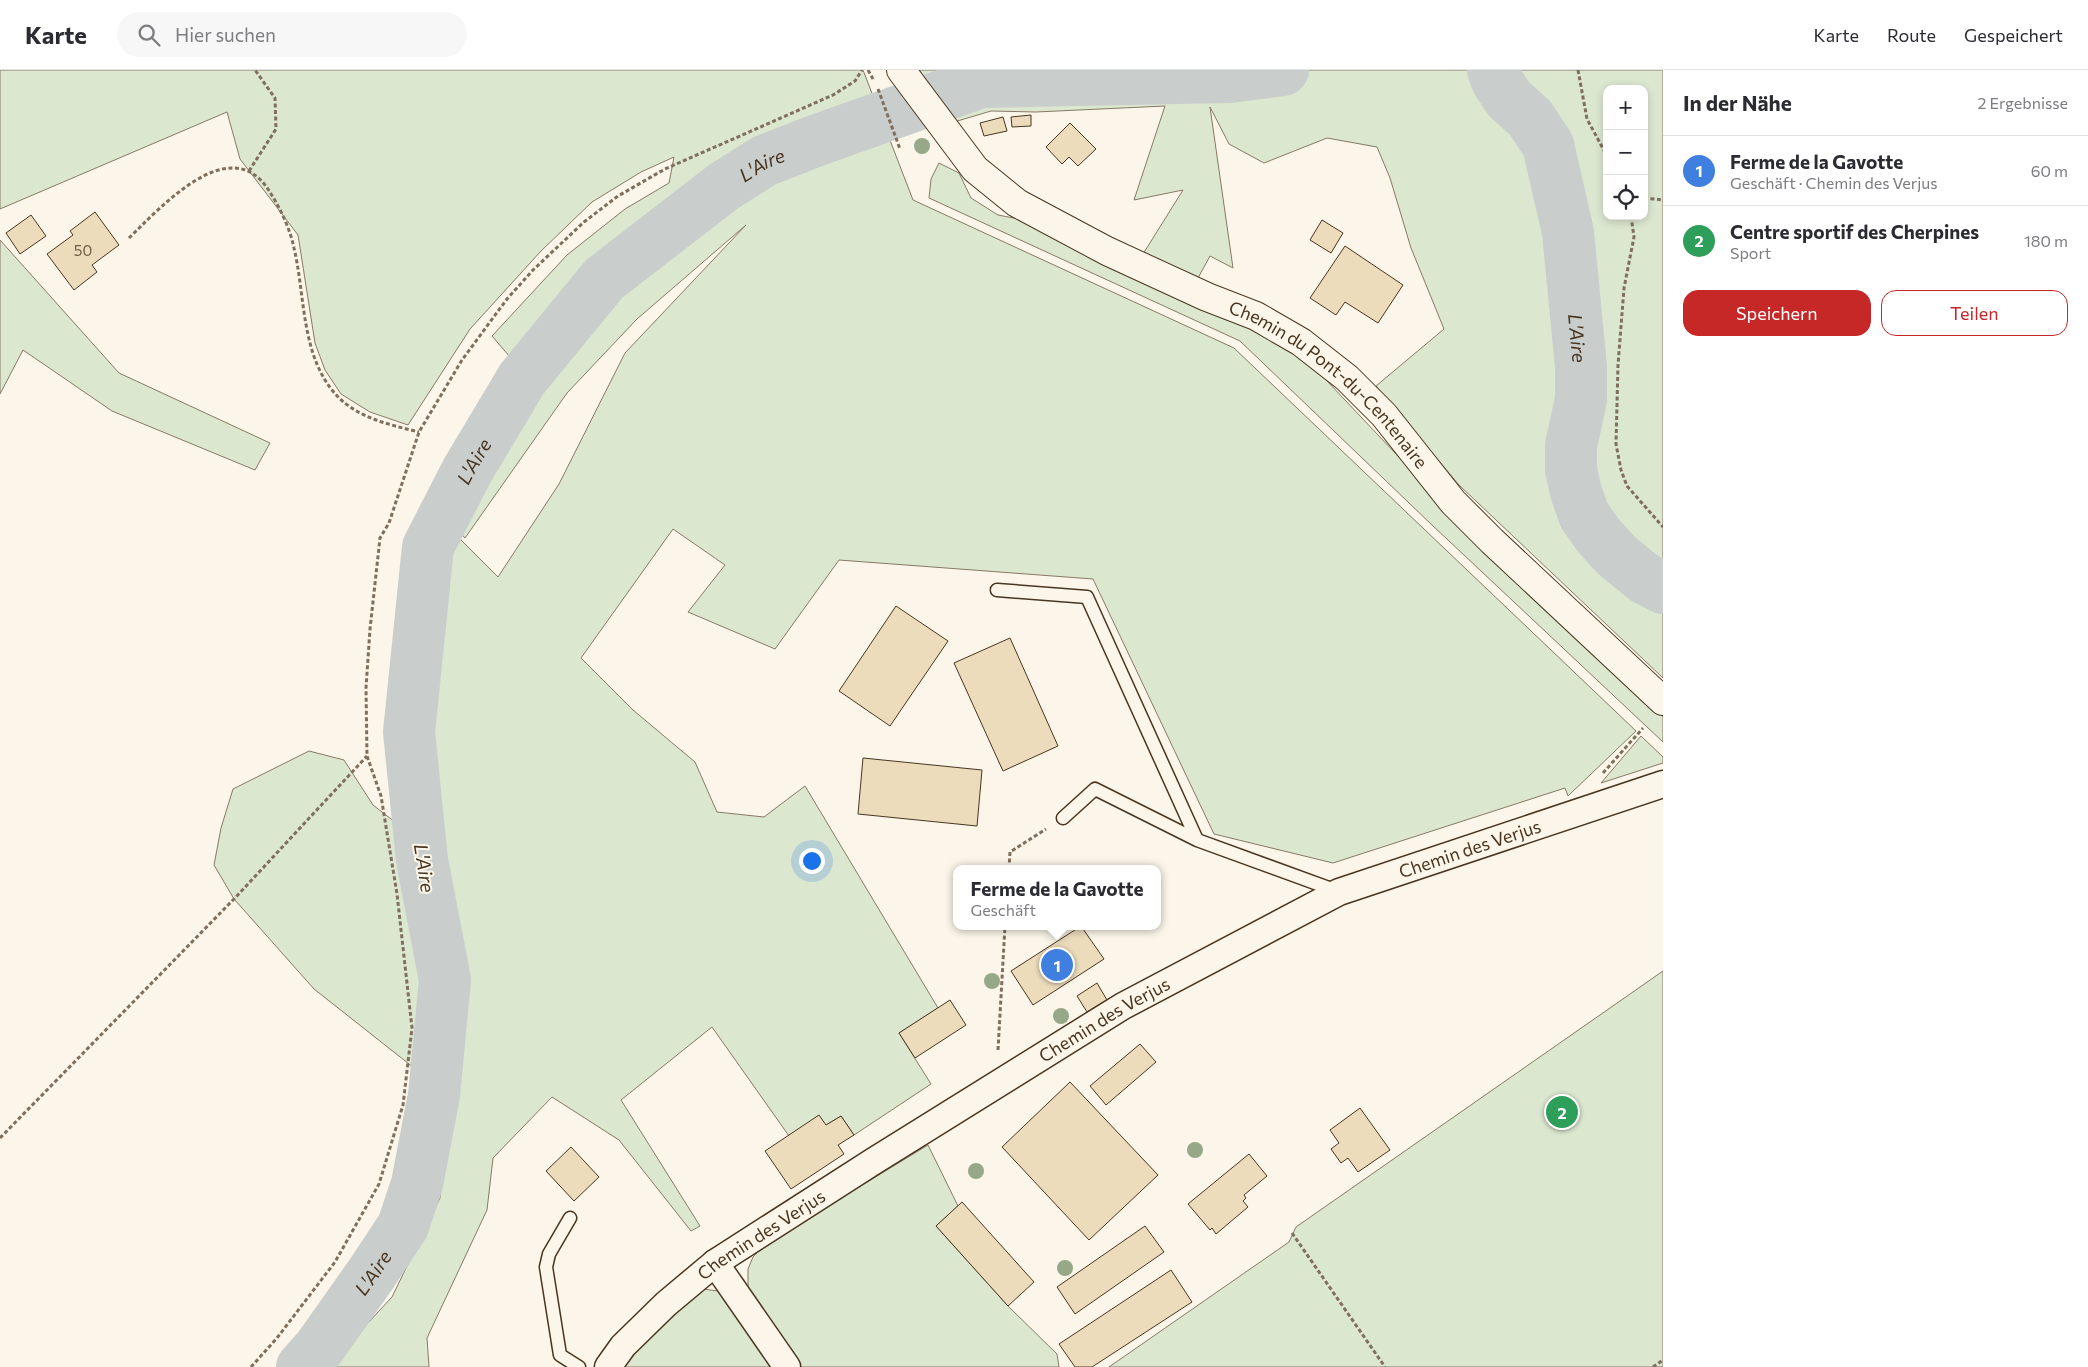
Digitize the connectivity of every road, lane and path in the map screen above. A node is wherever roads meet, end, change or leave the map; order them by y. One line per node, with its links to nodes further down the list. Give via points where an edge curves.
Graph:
1 (255, 70): 8 (path, via 275,98 276,129)
2 (862, 70): 13 (path, via 855,80 833,96 665,169 618,196 584,222 533,270 508,299 462,360)
3 (901, 70): 16 (street, Chemin du Pont-du-Centenaire, via 975,169 1017,203 1107,251 1256,316 1326,360 1384,415 1453,502)
4 (1578, 70): 6 (path, via 1587,118)
5 (878, 89): 7 (path)
6 (1603, 148)
7 (900, 149)
8 (249, 170): 12 (path, via 230,168 216,171 179,190); 13 (path, via 260,177 274,198 294,246 312,349 326,382 354,410 388,425)
9 (1648, 198): 10 (path)
10 (1663, 200)
11 (1632, 220): 14 (path, via 1634,238 1624,288 1616,444 1627,486)
12 (129, 238)
13 (419, 432): 17 (path, via 389,522 380,538 366,688)
14 (1663, 527)
15 (996, 590): 20 (lane, via 1087,597)
16 (1663, 700)
17 (367, 756): 25 (path, via 240,892); 30 (path, via 381,796 397,894 412,1028 403,1105 379,1184 335,1262)
18 (1663, 784): 22 (street, Chemin des Verjus)
19 (1063, 818): 20 (lane, via 1095,789); 21 (path, via 1010,852)
20 (1196, 840): 22 (lane)
21 (1009, 865)
22 (1339, 892): 24 (street, Chemin des Verjus, via 1123,1006)
23 (1005, 930): 24 (path)
24 (996, 1084): 28 (street, Chemin des Verjus)
25 (0, 1138)
26 (570, 1218): 31 (lane, via 549,1254 546,1266 560,1355)
27 (1292, 1233): 34 (path)
28 (715, 1263): 32 (street, Chemin des Verjus, via 666,1304 623,1346); 33 (street)
29 (1663, 1360): 35 (path)
30 (251, 1367)
31 (579, 1367)
32 (608, 1367)
33 (787, 1367)
34 (1385, 1367)
35 (1653, 1367)

